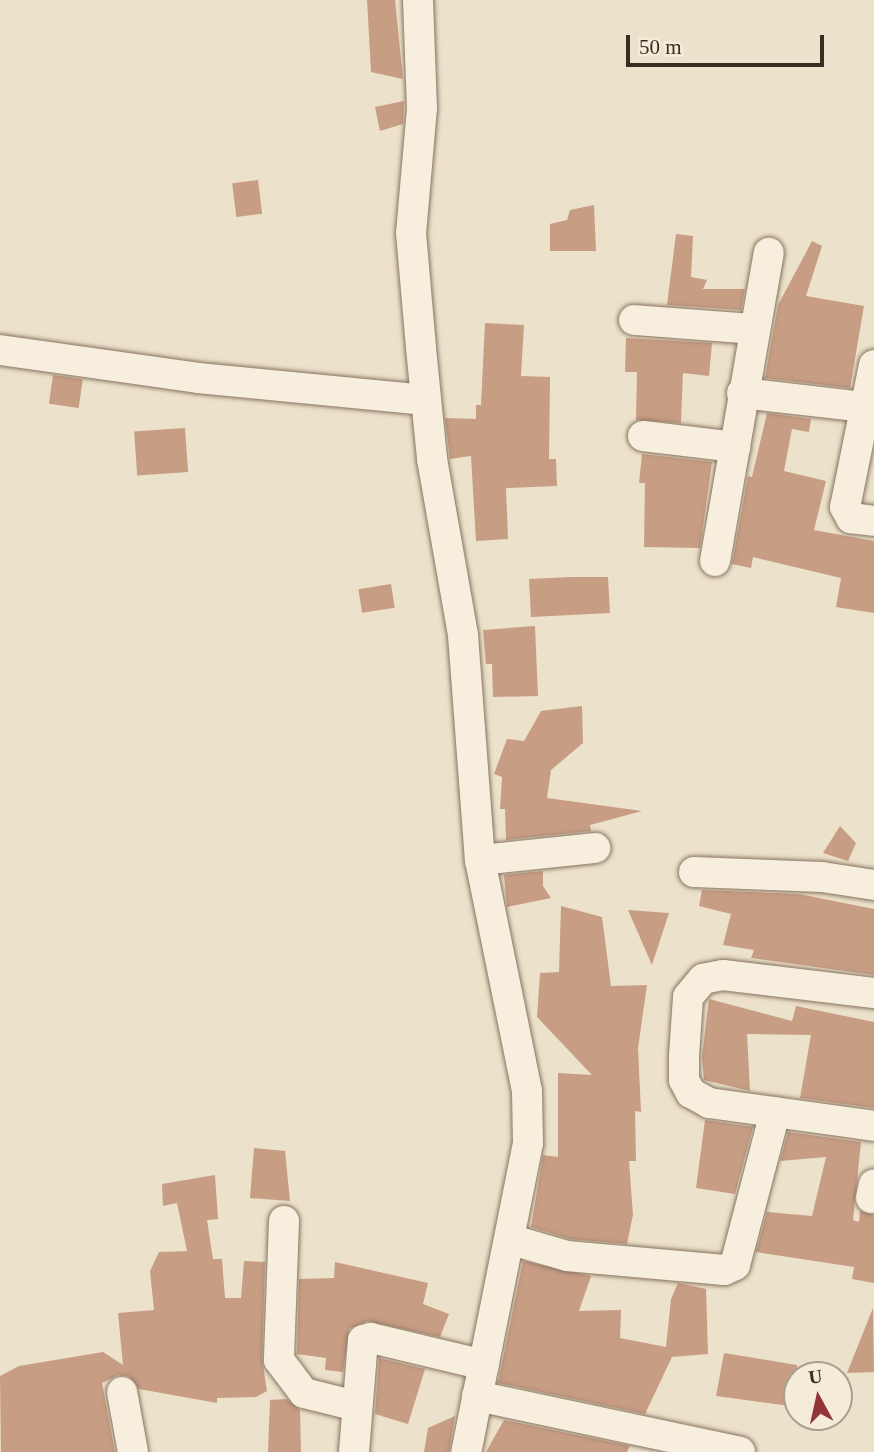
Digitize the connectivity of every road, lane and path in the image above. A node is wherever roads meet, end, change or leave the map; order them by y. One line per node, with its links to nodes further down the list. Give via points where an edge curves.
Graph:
1 (418, 0): 8 (street, via 422,108 411,233)
2 (769, 253): 4 (street)
3 (634, 320): 4 (street)
4 (754, 329): 7 (street)
5 (0, 350): 8 (street, via 198,378)
6 (874, 365): 9 (street)
7 (742, 393): 9 (street); 11 (street)
8 (426, 400): 15 (street, via 463,635)
9 (870, 408): 12 (street, via 845,508 851,518)
10 (643, 436): 11 (street)
11 (734, 447): 13 (street)
12 (874, 521)
13 (715, 561)
14 (594, 848): 15 (street)
15 (480, 860): 22 (street, via 526,1073 528,1143)
16 (694, 872): 17 (street, via 822,877)
17 (874, 885)
18 (874, 993): 19 (street, via 723,975 693,987 688,998 684,1056 684,1080 691,1093 709,1103)
19 (775, 1112): 20 (street); 22 (street, via 736,1265 724,1270 567,1255)
20 (874, 1126)
21 (284, 1221): 26 (street, via 279,1360 287,1376 304,1392)
22 (512, 1240): 23 (street)
23 (484, 1365): 25 (street); 26 (street, via 368,1337 363,1340)
24 (122, 1392): 27 (street)
25 (477, 1396): 29 (street); 30 (street)
26 (356, 1406): 28 (street)
27 (133, 1452)
28 (354, 1452)
29 (466, 1452)
30 (740, 1452)

